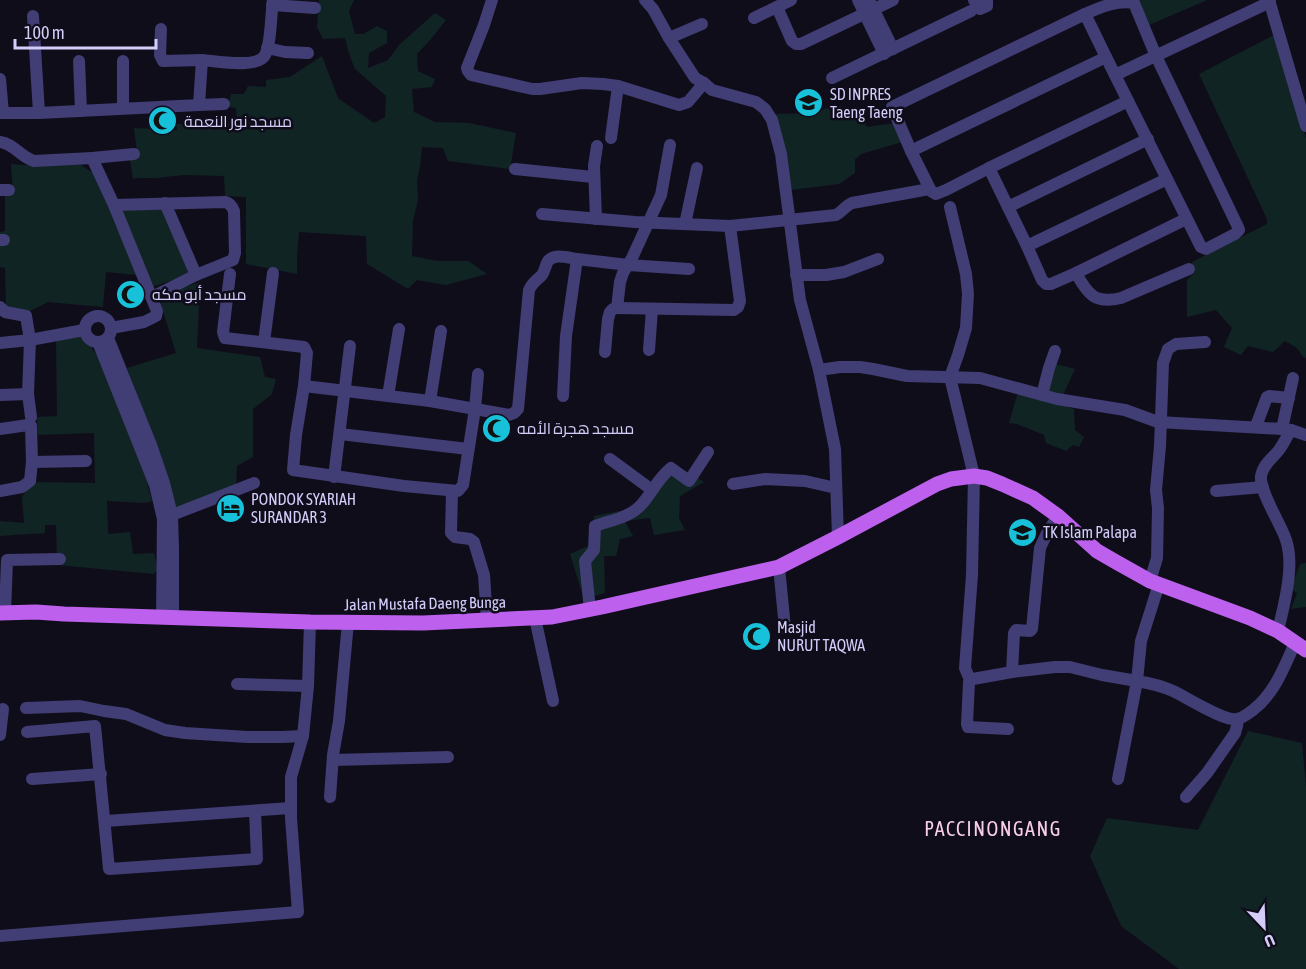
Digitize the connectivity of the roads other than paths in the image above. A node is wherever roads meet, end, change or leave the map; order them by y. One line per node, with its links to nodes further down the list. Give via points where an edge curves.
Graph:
1 (492, 0): 31 (street, via 468,66 471,75 532,89 582,82)
2 (791, 0): 10 (street)
3 (858, 0): 12 (street)
4 (893, 0): 12 (street)
5 (987, 0): 9 (street, via 984,8)
6 (1270, 1): 22 (street); 37 (street)
7 (272, 3): 11 (street); 19 (street)
8 (651, 3): 18 (street)
9 (973, 5): 20 (street)
10 (777, 7): 12 (street, via 796,44); 15 (street)
11 (315, 8)
12 (869, 8): 20 (street)
13 (1085, 14): 22 (street, via 1112,1 1131,1); 23 (street); 46 (street, via 892,107)
14 (33, 16): 39 (street)
15 (754, 18)
16 (702, 24): 18 (street)
17 (161, 29): 24 (street, via 162,60)
18 (669, 38): 30 (street, via 695,78)
19 (267, 48): 21 (street); 24 (street, via 265,56 253,63)
20 (888, 51): 28 (street)
21 (308, 53)
22 (1156, 56): 27 (street); 61 (street, via 1239,230 1203,249)
23 (1106, 57): 27 (street); 46 (street)
24 (202, 60): 34 (street)
25 (79, 61): 36 (street)
26 (123, 61): 35 (street)
27 (1115, 75): 32 (street)
28 (832, 78)
29 (0, 79): 38 (street)
30 (704, 83): 31 (street, via 688,102 678,105); 62 (street, via 712,90 756,102 769,114 781,154)
31 (618, 87): 41 (street)
32 (1128, 101): 42 (street); 50 (street)
33 (224, 104): 34 (street)
34 (199, 105): 35 (street)
35 (123, 108): 36 (street)
36 (81, 111): 39 (street)
37 (1304, 111): 40 (street)
38 (1, 113): 39 (street)
39 (39, 113)
40 (1306, 126)
41 (611, 138)
42 (1148, 139): 53 (street); 58 (street)
43 (0, 142): 48 (street, via 34,161)
44 (670, 145): 63 (street, via 661,195)
45 (597, 146): 52 (street)
46 (911, 151): 50 (street, via 936,194)
47 (134, 154): 48 (street)
48 (92, 158): 56 (street)
49 (697, 168): 64 (street)
50 (989, 168): 58 (street)
51 (515, 170): 52 (street)
52 (593, 177): 60 (street)
53 (1167, 179): 61 (street); 66 (street)
54 (924, 190): 62 (street, via 852,203 836,214)
55 (165, 203): 56 (street); 75 (street); 75 (street, via 225,202 232,206 235,257)
56 (114, 205): 77 (street)
57 (950, 207): 95 (street, via 968,294 966,328)
58 (1008, 207): 66 (street)
59 (542, 214): 60 (street)
60 (596, 219): 63 (street)
61 (1186, 219): 73 (street)
62 (789, 220): 65 (street); 76 (street)
63 (647, 223): 64 (street); 69 (street)
64 (685, 224): 65 (street)
65 (730, 226): 80 (street, via 738,307)
66 (1027, 246): 73 (street, via 1046,284)
67 (577, 259): 69 (street); 103 (street, via 566,336); 106 (street, via 552,258 529,290 517,411 509,415)
68 (878, 259): 76 (street, via 844,272)
69 (628, 265): 70 (street); 79 (street, via 620,282)
70 (689, 269)
71 (1189, 269): 73 (street, via 1113,300 1091,296)
72 (273, 273): 86 (street)
73 (1076, 273)
74 (230, 274): 86 (street, via 223,335 228,339)
75 (196, 275): 77 (street)
76 (796, 275): 93 (street)
77 (152, 297): 84 (street, via 156,316 111,328)
78 (0, 307): 85 (street, via 5,312 26,316)
79 (617, 308): 80 (street); 92 (street, via 609,315)
80 (652, 309): 90 (street)
81 (399, 329): 102 (street)
82 (84, 330): 84 (street, via 90,340); 84 (street, via 94,316 104,317 109,322); 85 (street)
83 (441, 331): 105 (street)
84 (106, 335): 129 (street, via 151,445); 136 (street, via 163,519)
85 (30, 340): 88 (street); 99 (street)
86 (264, 342): 97 (street, via 304,347)
87 (1205, 342): 108 (street, via 1176,344 1168,349 1163,363)
88 (0, 343)
89 (350, 346): 98 (street)
90 (649, 350)
91 (1055, 351): 101 (street)
92 (605, 352)
93 (819, 370): 95 (street, via 860,367 907,376); 124 (street, via 835,449)
94 (478, 374): 106 (street)
95 (950, 376): 101 (street, via 980,378); 119 (street)
96 (1293, 378): 104 (street)
97 (304, 386): 98 (street); 120 (street, via 293,470)
98 (345, 391): 102 (street); 112 (street)
99 (28, 394): 100 (street); 107 (street)
100 (0, 395)
101 (1042, 395): 108 (street, via 1125,410)
102 (388, 396): 105 (street)
103 (563, 396)
104 (1288, 398): 109 (street, via 1267,397); 111 (street)
105 (430, 401): 106 (street)
106 (475, 408): 114 (street)
107 (31, 417)
108 (1161, 422): 109 (street); 135 (street)
109 (1256, 426): 111 (street)
110 (0, 429): 118 (street, via 31,426)
111 (1286, 429): 113 (street); 123 (street, via 1281,447 1263,468)
112 (340, 434): 114 (street); 120 (street)
113 (1306, 435)
114 (468, 449): 128 (street, via 463,485)
115 (708, 452): 126 (street, via 689,480 671,468)
116 (610, 459): 126 (street)
117 (86, 461): 118 (street)
118 (32, 462): 125 (street, via 27,484)
119 (974, 476): 130 (main road, via 1033,498); 131 (main road, Jalan Mustafa Daeng Bunga, via 937,484); 148 (street, via 972,575 964,668)
120 (334, 477): 128 (street)
121 (254, 483): 129 (street)
122 (733, 484): 124 (street, via 765,479 805,481)
123 (1263, 487): 127 (street); 145 (street, via 1290,557)
124 (836, 488): 131 (street)
125 (0, 490)
126 (652, 490): 137 (street, via 628,516 595,526 594,550 585,561)
127 (1216, 490)
128 (452, 491): 141 (street, via 451,533 474,542 484,575)
129 (172, 514): 136 (street)
130 (1058, 516): 135 (main road, via 1097,550); 147 (street, via 1040,548 1032,629 1014,633)
131 (838, 537): 134 (main road, Jalan Mustafa Daeng Bunga)
132 (60, 559): 133 (street)
133 (3, 560): 138 (street)
134 (779, 567): 137 (main road, Jalan Mustafa Daeng Bunga); 144 (street)
135 (1154, 582): 145 (main road); 149 (street)
136 (168, 591): 139 (street)
137 (590, 610): 140 (main road, Jalan Mustafa Daeng Bunga)
138 (3, 613): 139 (main road, Jalan Mustafa Daeng Bunga)
139 (167, 617): 142 (main road, Jalan Mustafa Daeng Bunga)
140 (535, 618): 141 (main road, Jalan Mustafa Daeng Bunga); 152 (street)
141 (487, 620): 143 (main road, Jalan Mustafa Daeng Bunga)
142 (310, 622): 143 (main road, Jalan Mustafa Daeng Bunga); 151 (street)
143 (348, 622): 161 (street)
144 (785, 628)
145 (1278, 631): 146 (main road)
146 (1301, 647): 155 (street, via 1264,701)
147 (1012, 672): 148 (street); 149 (street, via 1070,667)
148 (970, 680): 156 (street, via 968,727)
149 (1137, 681): 155 (street, via 1173,691 1208,710); 164 (street)
150 (237, 684): 151 (street)
151 (308, 686): 159 (street)
152 (553, 701)
153 (26, 708): 159 (street, via 80,706 126,714 165,730 184,733)
154 (0, 710): 158 (street, via 3,709)
155 (1238, 719): 166 (street, via 1235,733)
156 (1008, 729)
157 (27, 732): 162 (street, via 95,726)
158 (0, 735)
159 (303, 736): 167 (street, via 291,777)
160 (448, 757): 161 (street)
161 (333, 760): 165 (street)
162 (101, 774): 163 (street); 169 (street)
163 (33, 779)
164 (1118, 779)
165 (330, 797)
166 (1186, 797)
167 (291, 808): 168 (street); 170 (street, via 298,912)
168 (255, 811): 169 (street); 169 (street, via 257,859 110,869)
169 (106, 821)
170 (0, 936)

